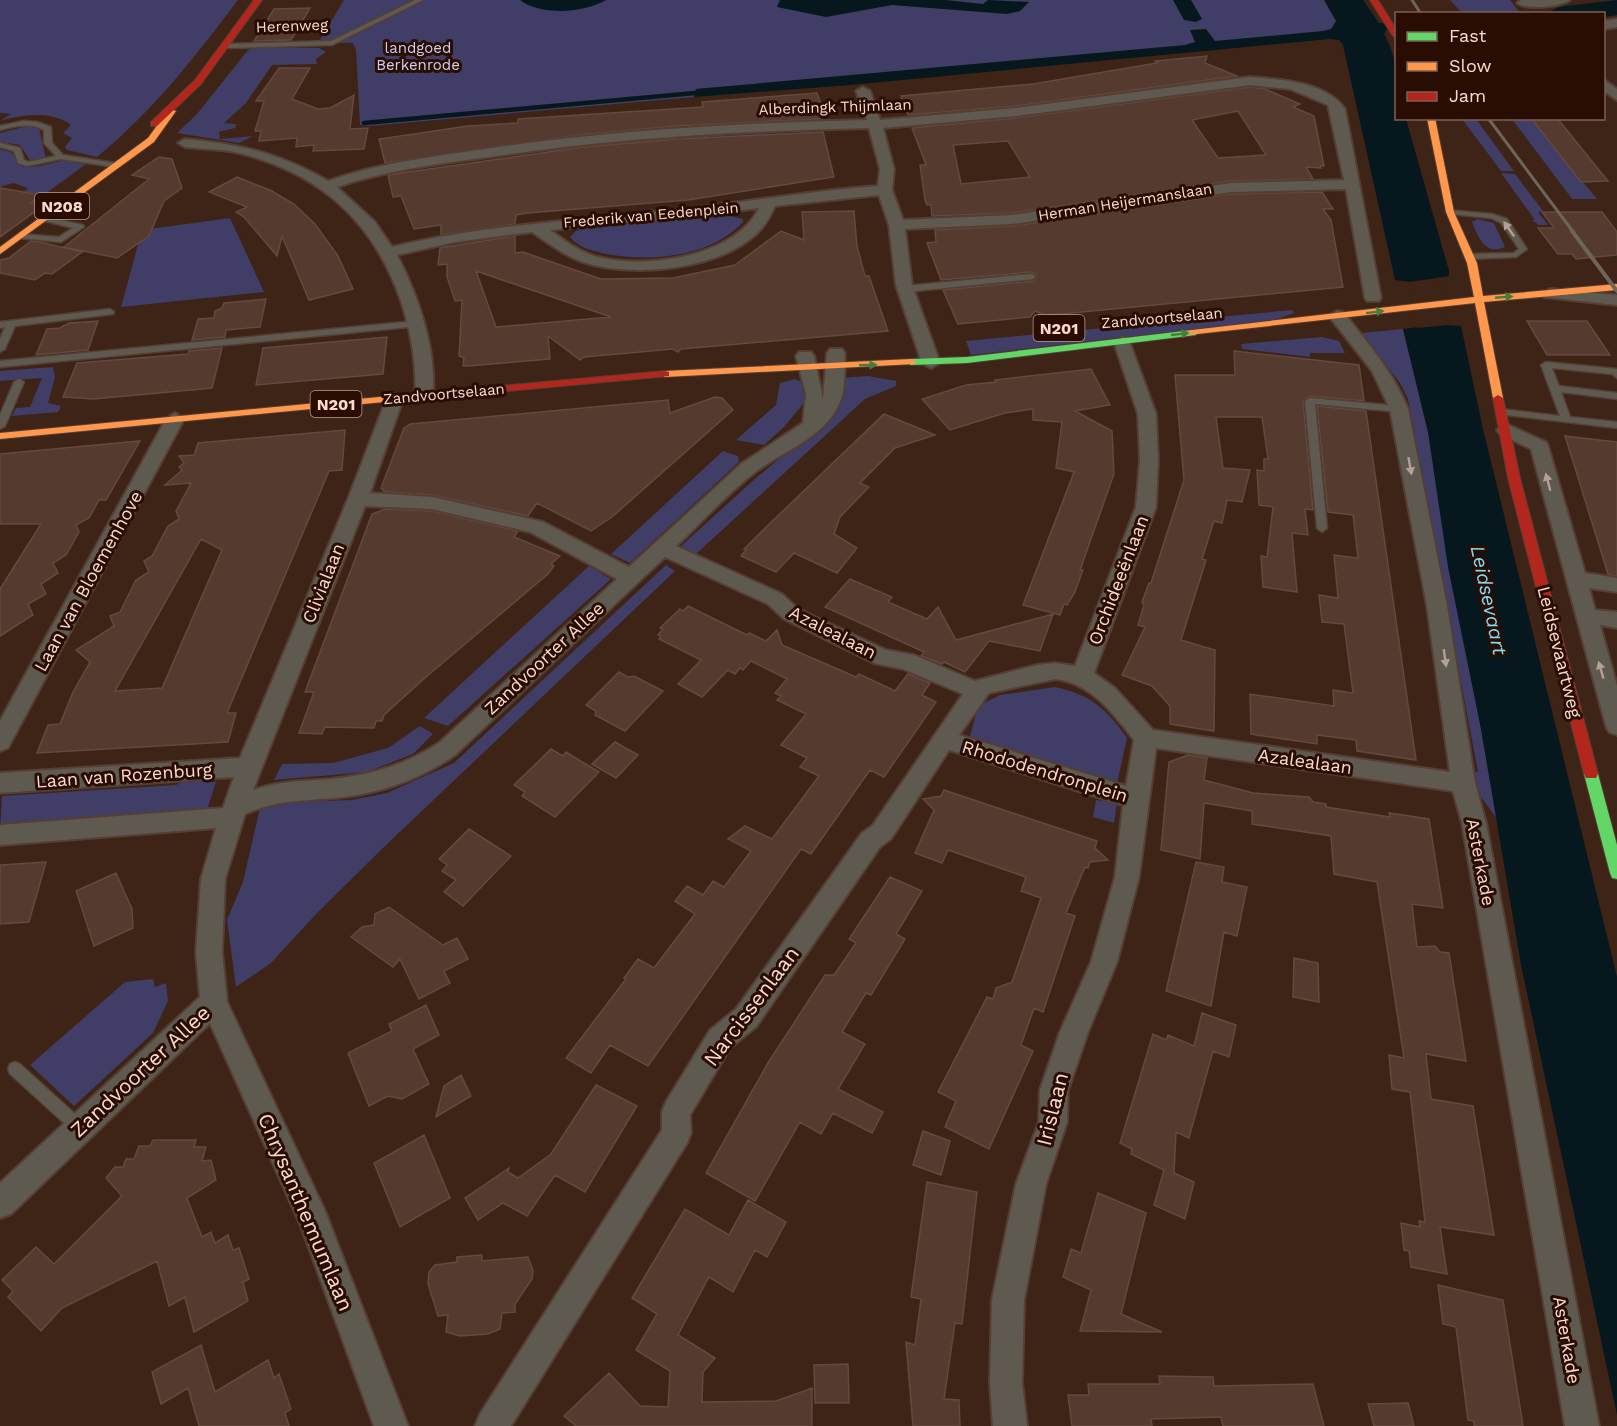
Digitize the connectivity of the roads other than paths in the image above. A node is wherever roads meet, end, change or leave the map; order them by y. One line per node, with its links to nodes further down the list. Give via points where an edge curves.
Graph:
1 (258, 0): 7 (main road, Herenweg / N208)
2 (420, 0): 7 (lane, Herenweg, via 332,43)
3 (1374, 0): 6 (main road)
4 (1564, 0): 5 (street)
5 (1522, 1)
6 (1393, 28)
7 (228, 46): 17 (main road, Herenweg / N208, via 151,140)
8 (1605, 85): 10 (street)
9 (863, 91): 12 (street)
10 (1617, 96)
11 (1431, 120): 22 (main road, Leidsevaartweg)
12 (876, 124): 18 (street, Alberdingk Thijmlaan, via 742,128 540,145 411,164); 19 (street, Alberdingk Thijmlaan, via 1016,112 1250,81 1291,85 1320,95 1338,109); 20 (street, via 887,169)
13 (0, 128): 16 (lane, via 28,123 43,125 48,129 48,143)
14 (184, 143): 18 (street, via 237,148)
15 (0, 145): 16 (lane, via 17,150 21,161 27,164)
16 (61, 157): 17 (lane)
17 (119, 162): 23 (main road, Herenweg / N208)
18 (329, 184): 28 (street, via 364,216)
19 (1353, 185): 24 (street, Herman Heijermanslaan, via 1307,182 1213,187 1028,217); 36 (street)
20 (885, 190): 21 (street, Frederik van Eedenplein, via 822,194); 24 (street)
21 (768, 204): 25 (street, Frederik van Eedenplein); 25 (street, Frederik van Eedenplein, via 748,235 724,249 675,262 627,265 589,259)
22 (1450, 212): 29 (main road, Leidsevaartweg); 29 (lane, one-way to 22, via 1509,255 1523,249 1504,221)
23 (44, 218): 26 (main road, Herenweg / N208); 26 (lane, via 80,227 61,240)
24 (897, 225): 33 (street)
25 (534, 226): 28 (street, Frederik van Eedenplein, via 487,231)
26 (21, 236): 27 (main road, Herenweg / N208)
27 (0, 251)
28 (390, 252): 43 (street)
29 (1470, 257): 35 (main road, Leidsevaartweg)
30 (1617, 276): 35 (main road, Zandvoortselaan / N201)
31 (1031, 277): 33 (lane)
32 (1617, 286): 34 (main road, Zandvoortselaan / N201)
33 (905, 289): 50 (street)
34 (1546, 293): 35 (main road, Zandvoortselaan / N201, one-way to 34); 37 (street, Zandvoortselaan)
35 (1477, 294): 38 (main road, Zandvoortselaan / N201); 61 (main road, Leidsevaartweg)
36 (1374, 298): 38 (main road, Zandvoortselaan / N201); 39 (main road, Zandvoortselaan / N201)
37 (1617, 300)
38 (1411, 301): 41 (main road, Zandvoortselaan / N201, one-way to 38)
39 (1310, 304)
40 (110, 312): 42 (lane)
41 (1341, 322): 45 (main road, Zandvoortselaan / N201, one-way to 41); 58 (street, Asterkade, via 1383,373)
42 (11, 324): 44 (lane); 46 (lane)
43 (416, 324): 51 (lane); 55 (street, via 426,384)
44 (0, 325)
45 (1122, 342): 50 (main road, Zandvoortselaan / N201); 74 (street, Orchideeënlaan, via 1147,414 1146,507)
46 (0, 349)
47 (858, 350): 48 (main road, Zandvoortselaan / N201)
48 (836, 360): 49 (main road, Zandvoortselaan / N201); 50 (main road, Zandvoortselaan / N201, one-way to 50); 62 (street, Zandvoorter Allee, via 831,403)
49 (807, 362): 55 (main road, Zandvoortselaan / N201); 62 (street, via 815,394)
50 (931, 363)
51 (0, 364)
52 (1617, 375): 54 (lane, via 1546,365)
53 (19, 382): 64 (lane)
54 (1555, 388): 56 (lane); 60 (lane)
55 (424, 396): 57 (main road, Zandvoortselaan / N201)
56 (1617, 396)
57 (394, 399): 59 (main road, Zandvoortselaan / N201); 66 (street, Clivialaan)
58 (1399, 409): 67 (lane, via 1310,401); 82 (street, Asterkade, one-way to 82, via 1437,606)
59 (175, 419): 65 (main road, Zandvoortselaan / N201); 79 (street, Laan van Bloemenhove)
60 (1566, 420): 61 (lane); 63 (lane)
61 (1503, 421): 70 (street, Leidsevaartweg, one-way to 61, via 1539,446); 86 (main road, Leidsevaartweg, via 1514,478)
62 (812, 424): 68 (street, Zandvoorter Allee, via 748,468)
63 (1617, 425)
64 (0, 426)
65 (0, 436)
66 (358, 500): 69 (street, via 432,503 536,527); 80 (street, Clivialaan)
67 (1322, 528)
68 (662, 548): 69 (street, Zandvoorter Allee); 75 (street, Azalealaan, via 775,599 791,614 882,657 906,661)
69 (630, 577): 84 (street, Zandvoorter Allee, via 428,763 378,782 256,796)
70 (1576, 579): 71 (street); 72 (street, Leidsevaartweg)
71 (1617, 585)
72 (1586, 616): 73 (street); 76 (street, Leidsevaartweg, one-way to 72)
73 (1617, 620)
74 (1082, 677): 75 (street, via 1056,671); 77 (street, via 1113,698)
75 (977, 691): 78 (street, Narcissenlaan)
76 (1617, 726)
77 (1146, 738): 82 (street, Azalealaan); 83 (street, Rhododendronplein)
78 (945, 740): 83 (street, Rhododendronplein); 92 (street, Narcissenlaan, via 747,1018 720,1039 676,1112 677,1133)
79 (0, 742)
80 (249, 766): 81 (street, Laan van Rozenburg); 84 (street, Zandvoorter Allee)
81 (0, 783)
82 (1463, 783): 94 (street, Asterkade, via 1474,823)
83 (1136, 799): 93 (street, Irislaan, via 1127,878 1104,962 1054,1090 1053,1122 1031,1184 1008,1300 1006,1383)
84 (234, 812): 85 (street); 87 (street, Zandvoorter Allee, via 213,879 209,952)
85 (0, 835)
86 (1617, 873)
87 (214, 1002): 89 (street, Zandvoorter Allee); 91 (street, Chrysanthemumlaan, via 314,1222)
88 (15, 1070): 89 (lane)
89 (80, 1128): 90 (street, Zandvoorter Allee)
90 (0, 1203)
91 (391, 1426)
92 (492, 1426)
93 (1010, 1426)
94 (1582, 1426)

